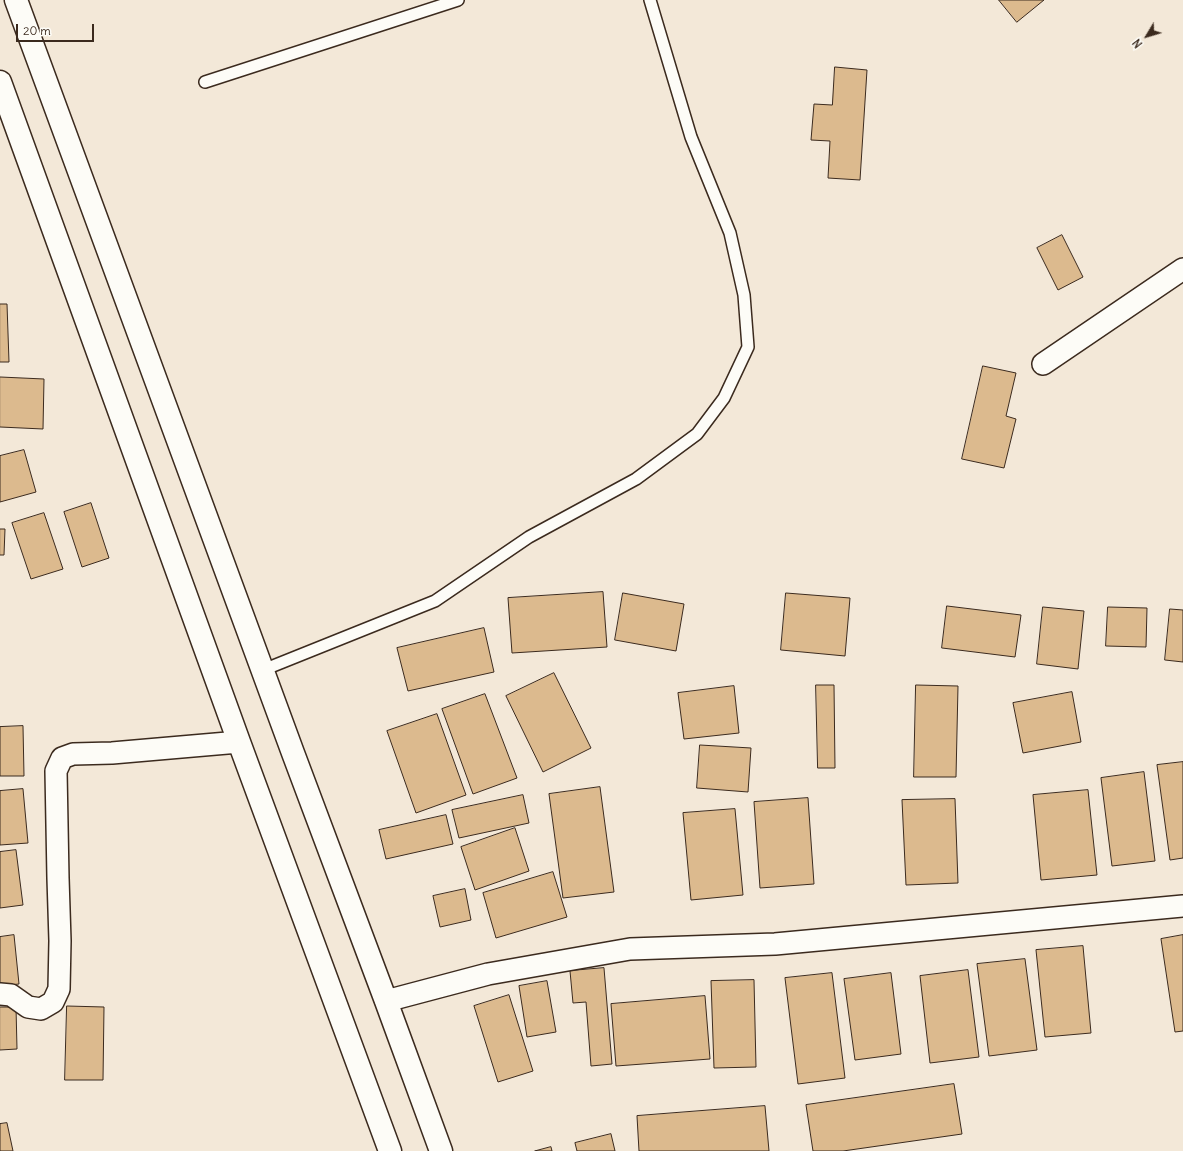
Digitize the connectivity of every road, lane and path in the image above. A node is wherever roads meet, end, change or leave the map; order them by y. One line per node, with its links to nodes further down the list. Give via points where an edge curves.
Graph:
1 (16, 0): 9 (main road)
2 (458, 0): 4 (lane)
3 (650, 0): 9 (lane, via 691,137 730,234 744,295 748,347 724,398 697,434 636,479 529,537 435,601)
4 (445, 2): 6 (lane)
5 (0, 82): 10 (main road)
6 (205, 82)
7 (1183, 269): 8 (street)
8 (1043, 364)
9 (263, 670): 13 (main road)
10 (239, 742): 12 (street, via 73,754 62,758 56,771 59,990 53,1002 41,1009 28,1007 11,995); 14 (main road)
11 (1183, 906): 13 (street, via 775,944 630,949 488,974)
12 (0, 994)
13 (386, 1001): 15 (main road)
14 (390, 1151)
15 (441, 1151)

